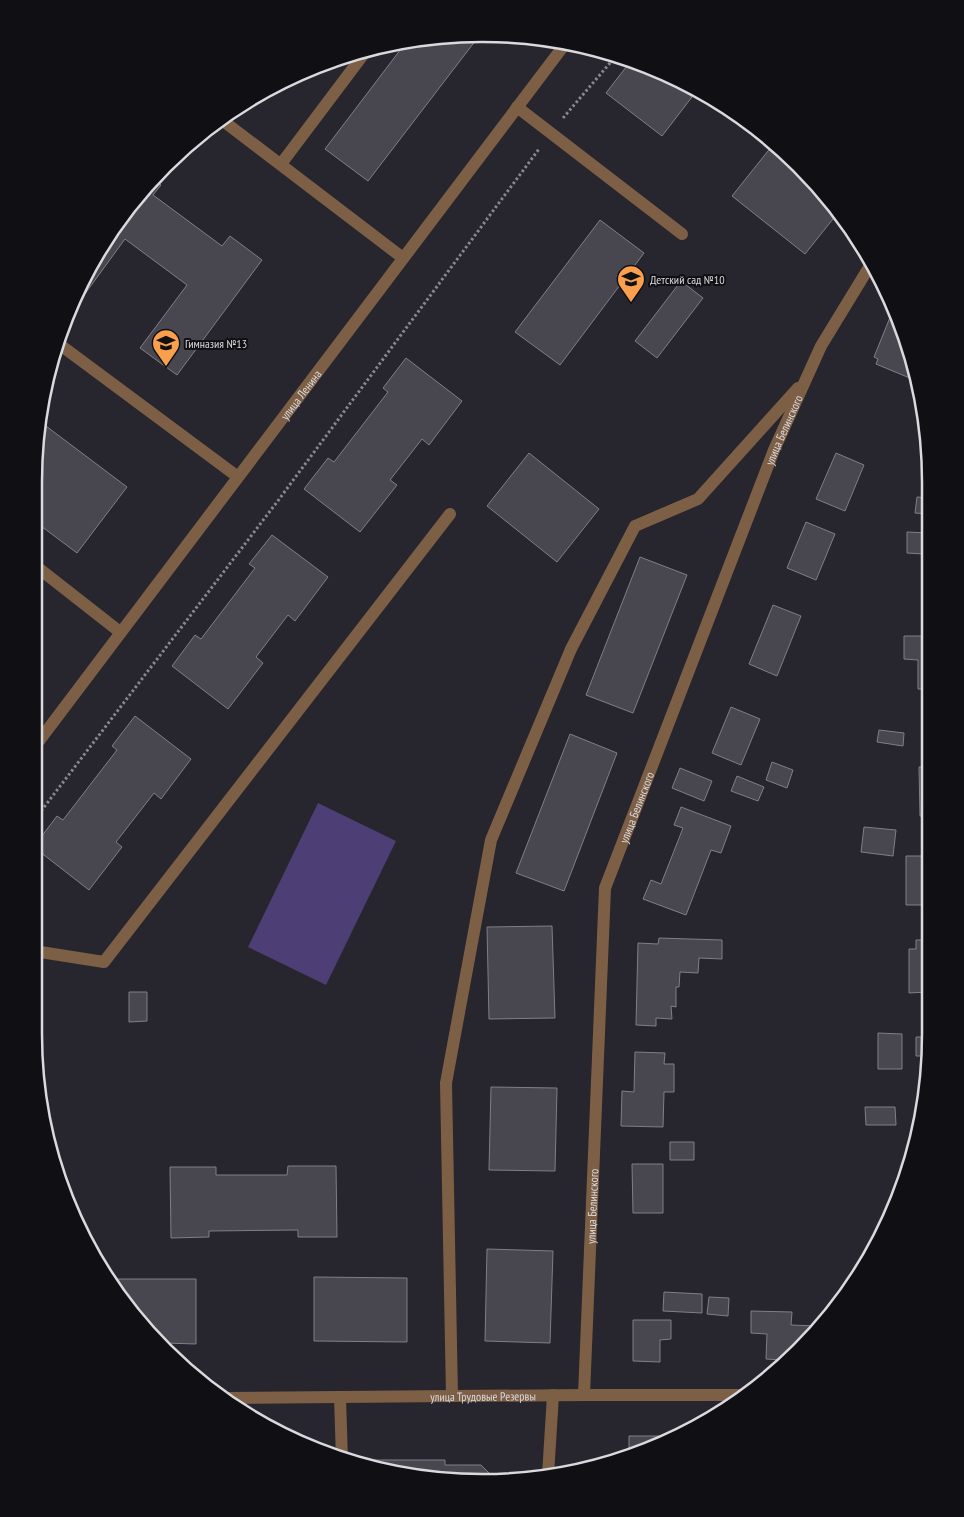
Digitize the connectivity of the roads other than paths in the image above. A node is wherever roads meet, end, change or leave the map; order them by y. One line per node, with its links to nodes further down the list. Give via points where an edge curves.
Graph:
1 (561, 50): 3 (street, улица Ленина)
2 (359, 60): 5 (street)
3 (517, 107): 6 (street); 7 (street, улица Ленина)
4 (227, 124): 5 (street)
5 (281, 164): 7 (street)
6 (682, 234)
7 (403, 258): 11 (street, улица Ленина)
8 (867, 270): 10 (street, улица Белинского, via 821,346)
9 (64, 348): 11 (street)
10 (806, 378): 18 (street, улица Белинского, via 774,450 605,888); 19 (street, via 698,499 634,526 571,649 491,840 446,1083)
11 (238, 477): 14 (street, улица Ленина)
12 (450, 514): 16 (street, via 104,962)
13 (42, 571): 14 (street)
14 (120, 632): 15 (street, улица Ленина)
15 (42, 737)
16 (42, 952)
17 (553, 1395): 18 (street, улица Трудовые Резервы); 19 (street, улица Трудовые Резервы); 24 (street)
18 (584, 1395): 20 (street, улица Трудовые Резервы)
19 (452, 1396): 21 (street, улица Трудовые Резервы)
20 (732, 1396)
21 (340, 1397): 22 (street, улица Трудовые Резервы); 23 (street)
22 (235, 1398)
23 (342, 1451)
24 (548, 1469)

